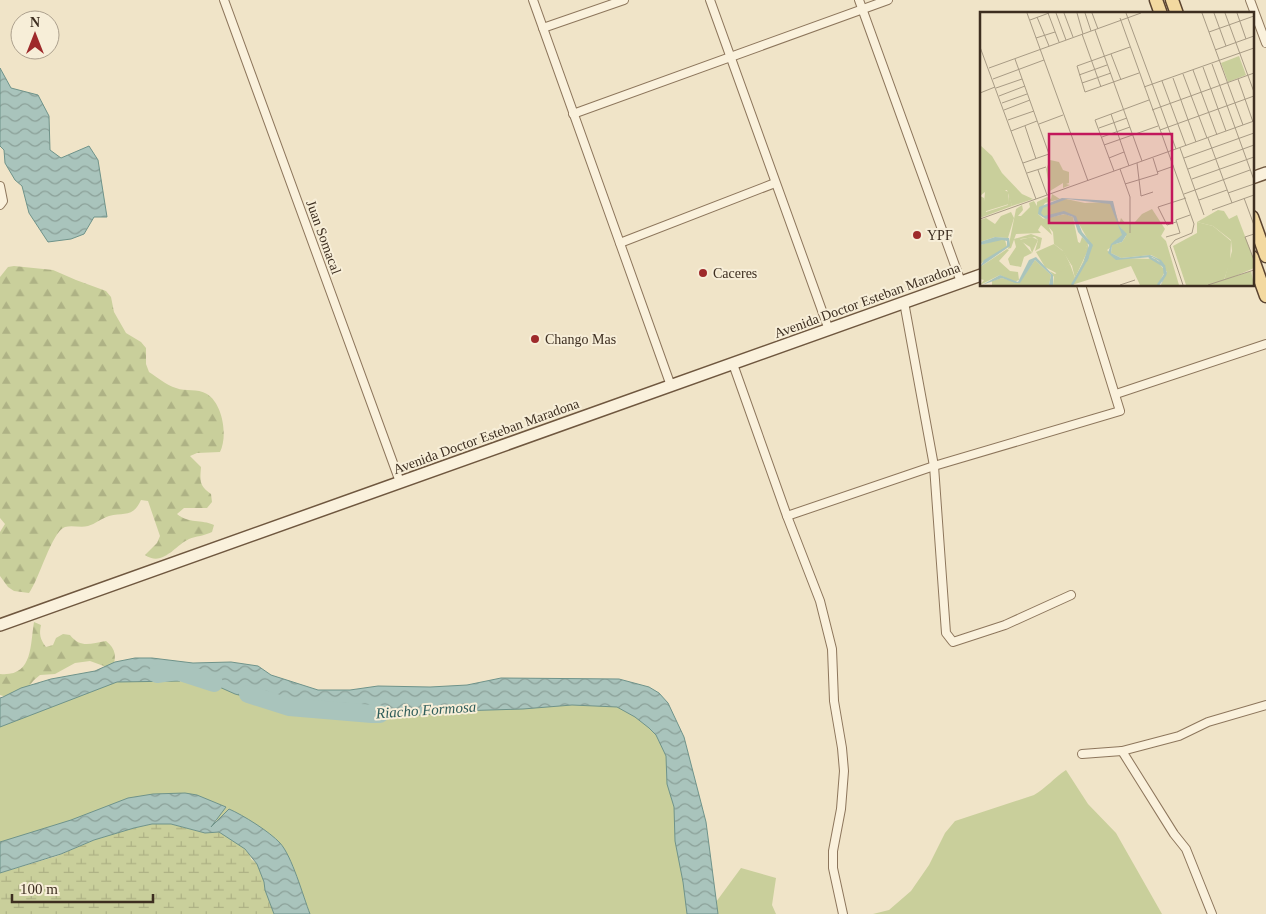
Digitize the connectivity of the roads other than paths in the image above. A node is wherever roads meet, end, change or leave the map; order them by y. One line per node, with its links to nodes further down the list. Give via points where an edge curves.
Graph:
1 (224, 0): 35 (street, Juan Somacal)
2 (533, 0): 11 (street)
3 (624, 0): 11 (street)
4 (710, 0): 13 (street)
5 (859, 0): 9 (street)
6 (888, 0): 9 (street)
7 (1172, 0): 10 (main road)
8 (1250, 0): 12 (street)
9 (862, 9): 13 (street); 25 (street)
10 (1176, 12)
11 (543, 28): 14 (street)
12 (1266, 43)
13 (730, 57): 14 (street); 17 (street)
14 (573, 114): 21 (street)
15 (1266, 173): 16 (main road)
16 (1254, 177)
17 (775, 183): 21 (street); 29 (street)
18 (0, 186): 19 (street, via 3,201)
19 (0, 205)
20 (1254, 223): 22 (main road)
21 (620, 243): 32 (street)
22 (1266, 256)
23 (1254, 263): 27 (main road)
24 (980, 275): 25 (main road, Avenida Doctor Esteban Maradona)
25 (961, 282): 28 (main road, Avenida Doctor Esteban Maradona)
26 (1081, 286): 33 (street)
27 (1266, 296)
28 (904, 302): 29 (main road, Avenida Doctor Esteban Maradona); 34 (street)
29 (829, 330): 31 (main road, Avenida Doctor Esteban Maradona)
30 (1266, 344): 33 (street)
31 (733, 364): 32 (main road, Avenida Doctor Esteban Maradona); 36 (street)
32 (671, 386): 35 (main road, Avenida Doctor Esteban Maradona)
33 (1116, 394): 34 (street, via 1120,411)
34 (934, 466): 36 (street); 37 (street, via 946,634 953,642 1005,625)
35 (400, 482): 38 (main road, Avenida Doctor Esteban Maradona)
36 (787, 516): 42 (street, via 820,601 832,649 834,701 844,771 833,868)
37 (1071, 594)
38 (0, 625)
39 (1266, 705): 40 (street, via 1208,722 1179,736)
40 (1122, 751): 41 (street); 43 (street, via 1186,849)
41 (1082, 754)
42 (843, 914)
43 (1212, 914)

